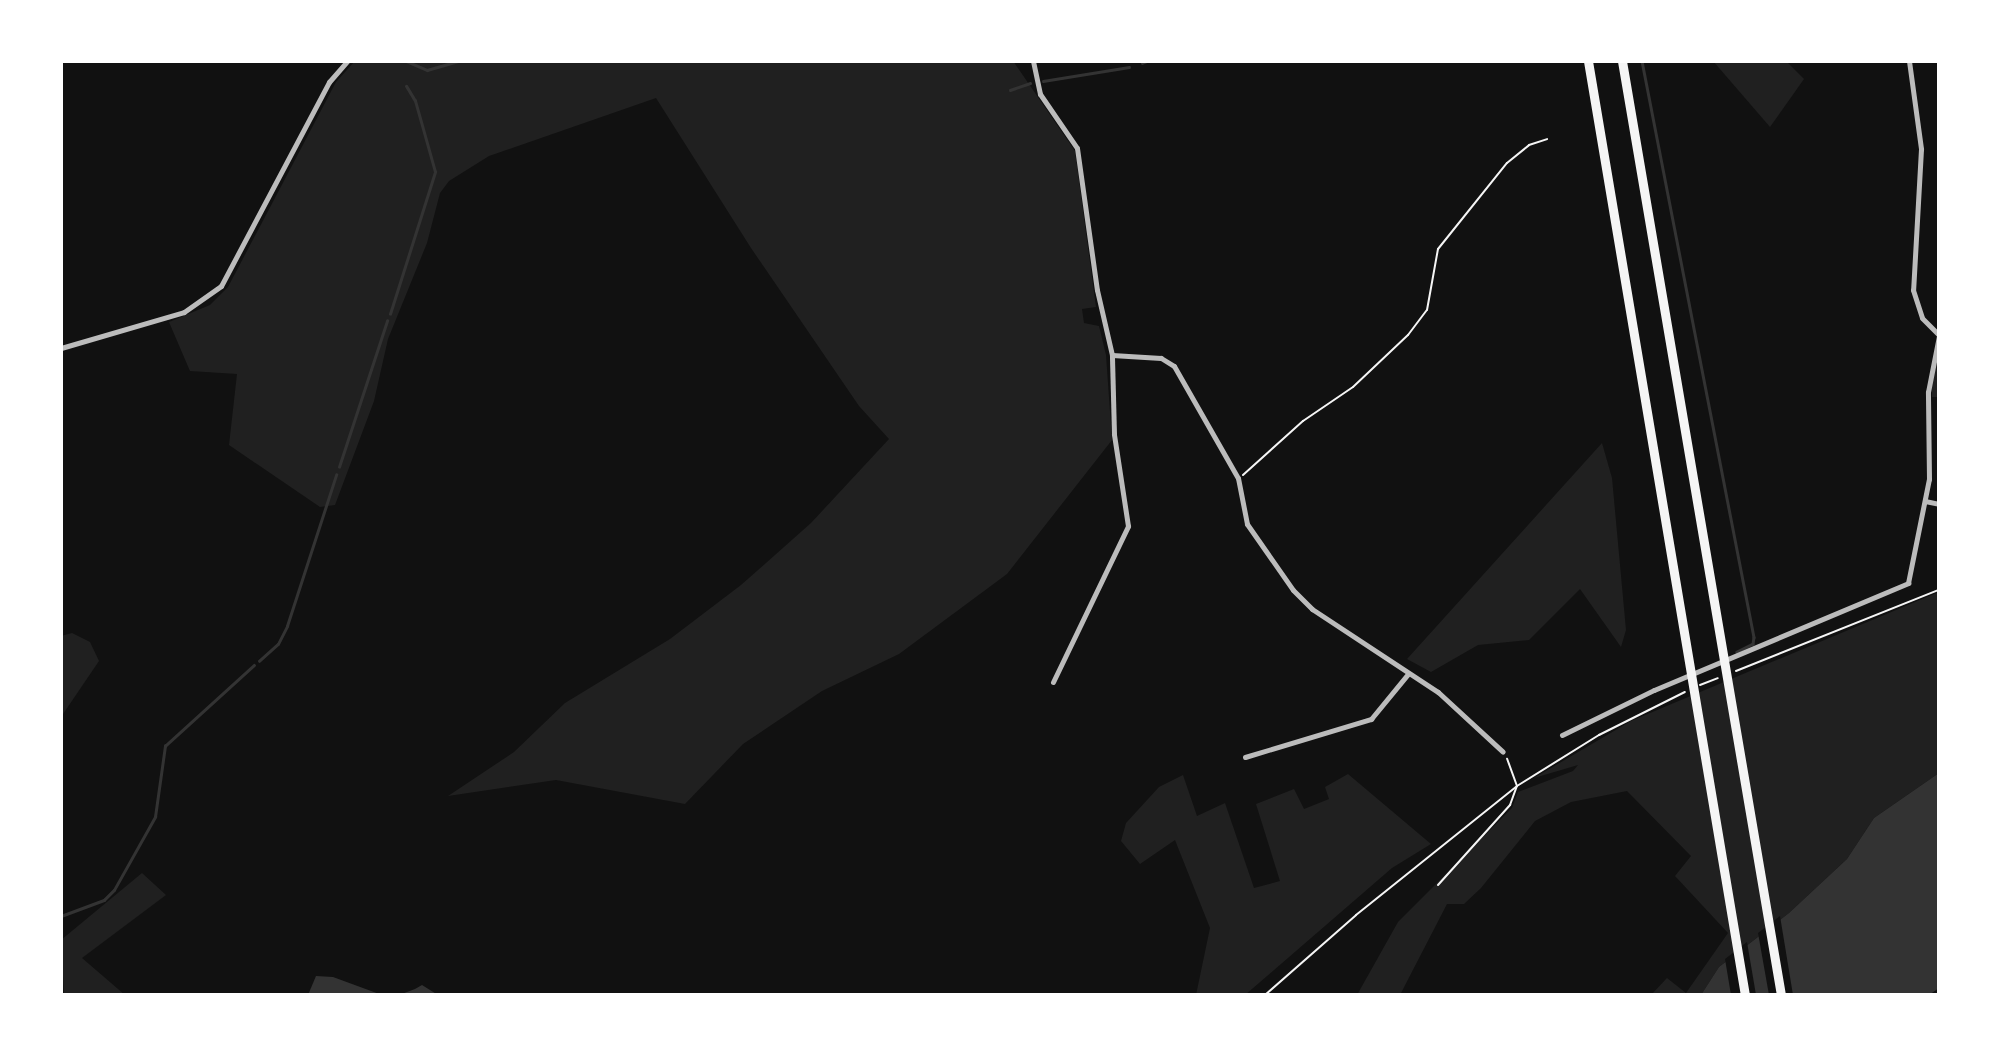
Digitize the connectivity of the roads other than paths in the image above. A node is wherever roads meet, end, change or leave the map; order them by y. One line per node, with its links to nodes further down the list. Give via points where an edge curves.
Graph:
1 (347, 61): 7 (street, via 329,82 221,286 184,312)
2 (1032, 61): 8 (street, via 1040,94 1077,148 1097,290)
3 (1588, 61): 16 (highway)
4 (1622, 61): 17 (highway)
5 (1909, 61): 6 (street, via 1921,149 1913,290 1922,318)
6 (1939, 336): 9 (street, via 1928,392)
7 (61, 348)
8 (1112, 355): 11 (street, via 1161,358 1174,366 1238,478 1247,524 1293,590 1312,609); 12 (street, via 1114,434 1128,526)
9 (1925, 501): 10 (street); 13 (street, via 1914,569 1901,589 1654,690)
10 (1939, 504)
11 (1408, 674): 14 (street, via 1455,706); 15 (street, via 1371,719)
12 (1053, 682)
13 (1562, 736)
14 (1503, 752)
15 (1245, 757)
16 (1745, 995)
17 (1781, 995)

